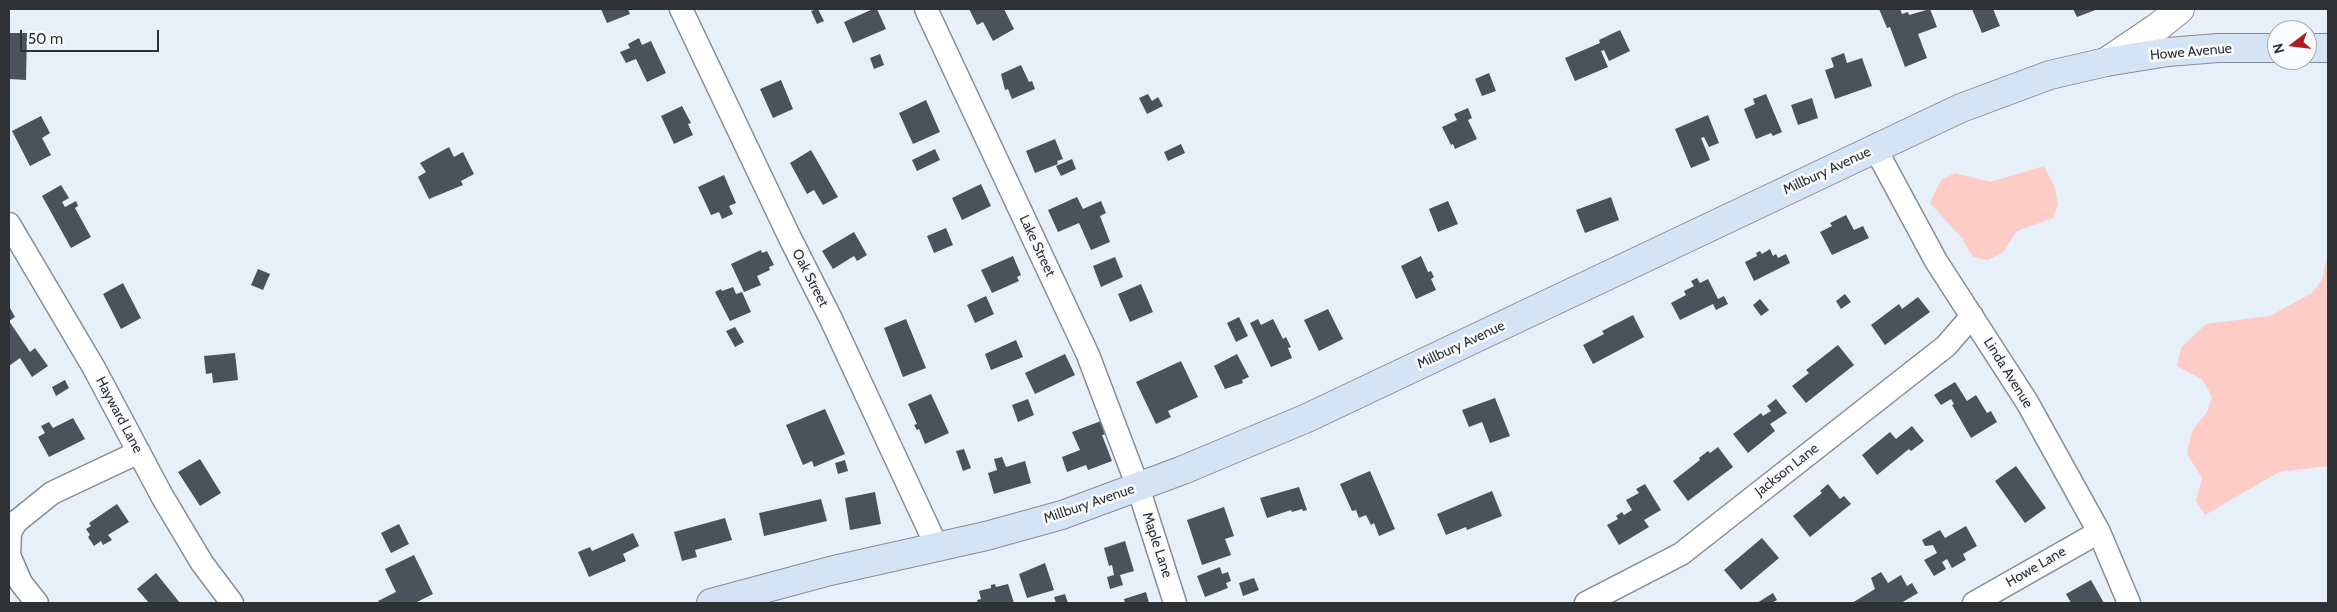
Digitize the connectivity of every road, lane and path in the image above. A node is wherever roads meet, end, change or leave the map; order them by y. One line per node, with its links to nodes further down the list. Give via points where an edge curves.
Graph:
1 (680, 9): 12 (street, Oak Street, via 831,319)
2 (926, 9): 10 (street, Lake Street, via 1088,355)
3 (2180, 9): 5 (street, Millbury Avenue)
4 (2267, 48): 5 (main road, Howe Avenue, via 2218,48)
5 (2106, 62): 6 (main road, Millbury Avenue, via 2050,75 1961,108)
6 (1876, 148): 8 (street, Linda Avenue, via 1936,261); 10 (main road, Millbury Avenue, via 1307,418)
7 (9, 224): 9 (street, Hayward Lane, via 94,368)
8 (1972, 316): 11 (street, Linda Avenue, via 2027,402); 17 (street, Jackson Lane, via 1946,346 1681,554)
9 (138, 452): 13 (street, via 52,493 16,522 10,532 9,555 21,583); 14 (street, Hayward Lane, via 202,563)
10 (1138, 487): 12 (main road, Millbury Avenue, via 1062,515); 16 (street, Maple Lane)
11 (2099, 532): 18 (street, Howe Lane); 19 (street, Linda Avenue)
12 (937, 547): 15 (main road, Millbury Avenue)
13 (37, 603)
14 (232, 603)
15 (711, 603)
16 (1175, 603)
17 (1586, 603)
18 (1974, 603)
19 (2129, 603)

